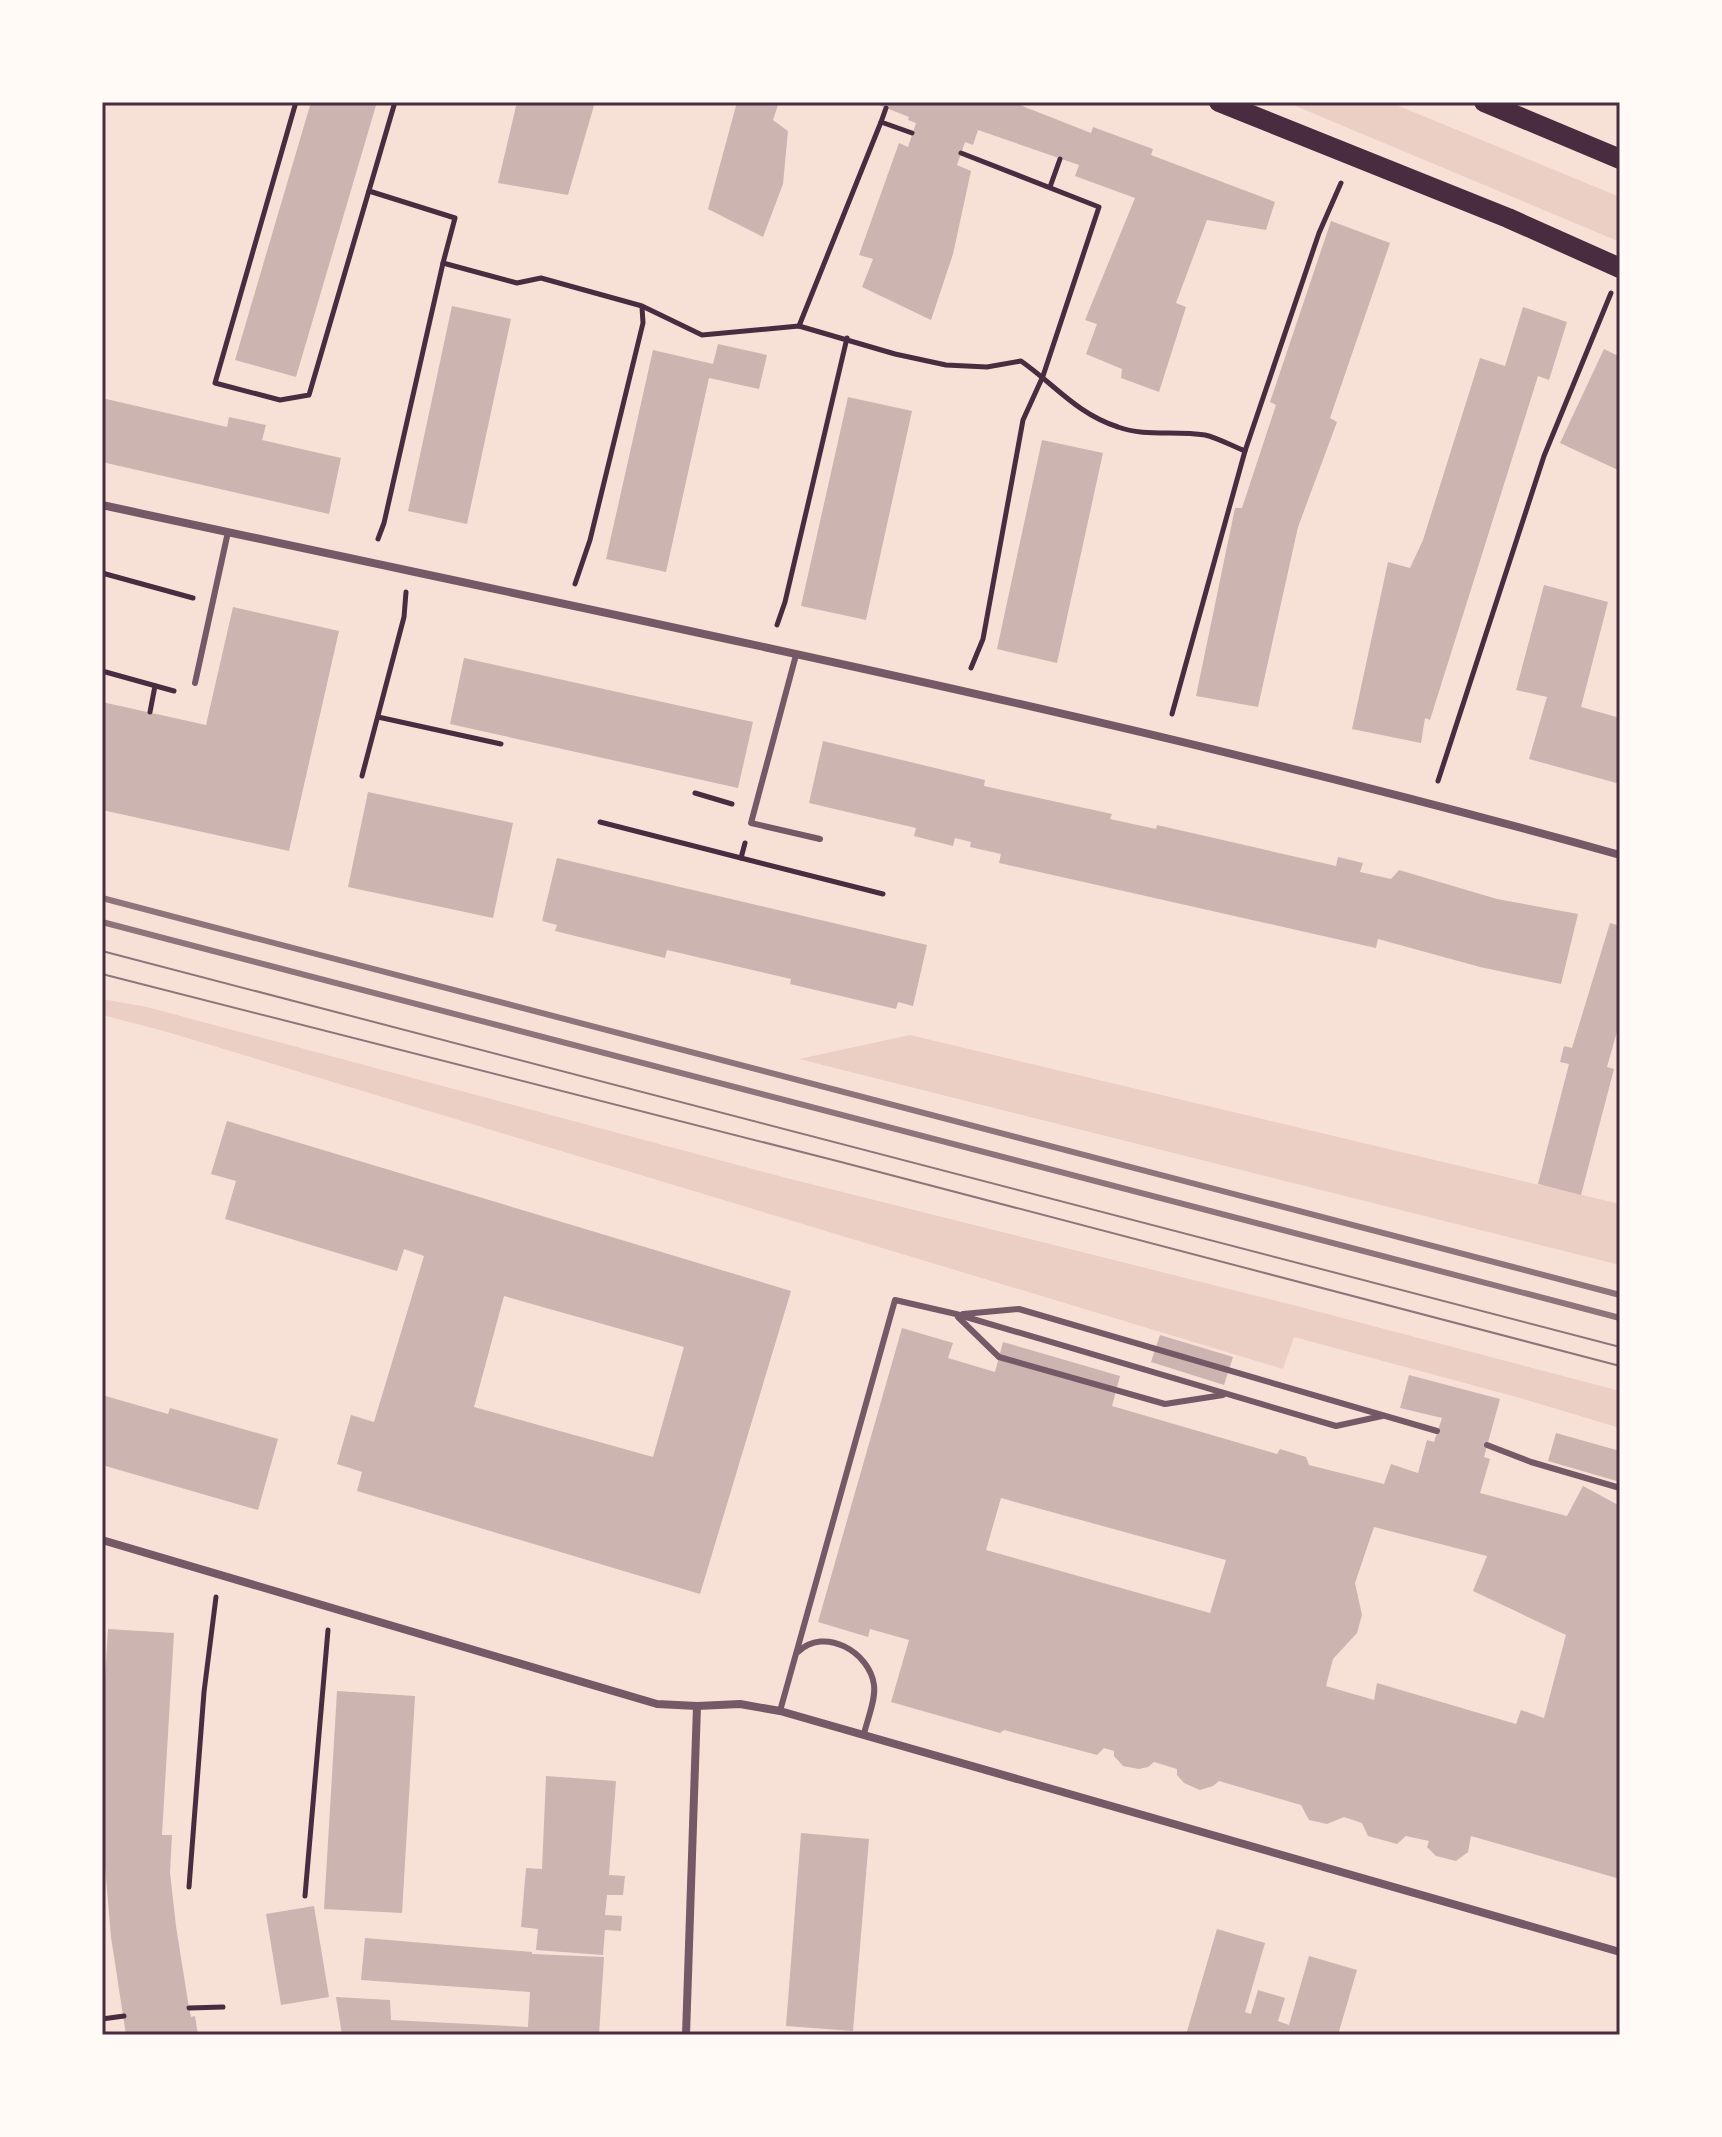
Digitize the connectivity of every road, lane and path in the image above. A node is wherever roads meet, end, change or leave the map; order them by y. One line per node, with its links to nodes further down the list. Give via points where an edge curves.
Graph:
1 (296, 102): 13 (path, via 215,383 280,400 309,395)
2 (395, 102): 13 (path)
3 (1219, 102): 9 (main road)
4 (1484, 102): 11 (main road)
5 (886, 108): 6 (path)
6 (881, 122): 7 (path); 17 (path)
7 (912, 133)
8 (961, 153): 12 (path)
9 (1353, 154): 15 (main road, via 1508,218); 20 (path, via 1319,233)
10 (1060, 159): 12 (path)
11 (1620, 159)
12 (1050, 187): 19 (path, via 1099,207)
13 (369, 191): 14 (path, via 455,218)
14 (443, 263): 16 (path, via 517,283 541,278); 23 (path, via 384,523)
15 (1617, 276): 39 (path, via 1544,456)
16 (642, 306): 17 (path, via 702,335); 27 (path, via 643,323 594,525)
17 (799, 326): 18 (path)
18 (847, 338): 19 (path, via 946,365 987,367 1021,361); 28 (path, via 785,602)
19 (1043, 376): 20 (path, via 1054,391 1119,428 1207,435); 33 (path, via 1023,420 983,639)
20 (1245, 451): 36 (path)
21 (102, 505): 22 (street)
22 (228, 532): 23 (street); 26 (lane)
23 (368, 562): 24 (street)
24 (408, 571): 27 (street); 35 (path, via 404,617)
25 (102, 573): 26 (path)
26 (213, 603): 31 (lane)
27 (568, 604): 28 (street)
28 (769, 649): 29 (street)
29 (796, 655): 33 (street); 41 (lane)
30 (102, 671): 32 (path)
31 (195, 683): 32 (path, via 192,696)
32 (155, 686): 34 (path)
33 (961, 691): 36 (street)
34 (150, 712)
35 (378, 717): 37 (path); 38 (path)
36 (1164, 738): 39 (street)
37 (501, 744)
38 (362, 776)
39 (1431, 802): 43 (street)
40 (600, 822): 44 (path)
41 (751, 823): 42 (lane); 44 (path)
42 (820, 839)
43 (1620, 855)
44 (741, 858): 45 (path)
45 (883, 894)
46 (956, 1314): 47 (lane); 47 (lane, via 999,1357 1165,1404); 48 (lane, via 1019,1309); 55 (lane, via 895,1300)
47 (1226, 1394): 48 (lane, via 1336,1426)
48 (1382, 1416): 49 (lane)
49 (1437, 1431)
50 (1487, 1445): 51 (lane)
51 (1620, 1488)
52 (102, 1540): 53 (street)
53 (219, 1574): 54 (street); 59 (path)
54 (330, 1608): 56 (street, via 657,1704); 60 (path)
55 (796, 1655): 57 (lane); 58 (lane, via 807,1645 824,1642 863,1658 874,1685)
56 (697, 1706): 57 (street, via 740,1704); 66 (street)
57 (780, 1711): 58 (street)
58 (864, 1734): 61 (street)
59 (189, 1887)
60 (305, 1896)
61 (1620, 1952)
62 (223, 2007): 63 (path)
63 (189, 2008)
64 (124, 2016): 65 (path)
65 (102, 2019)
66 (686, 2035)

